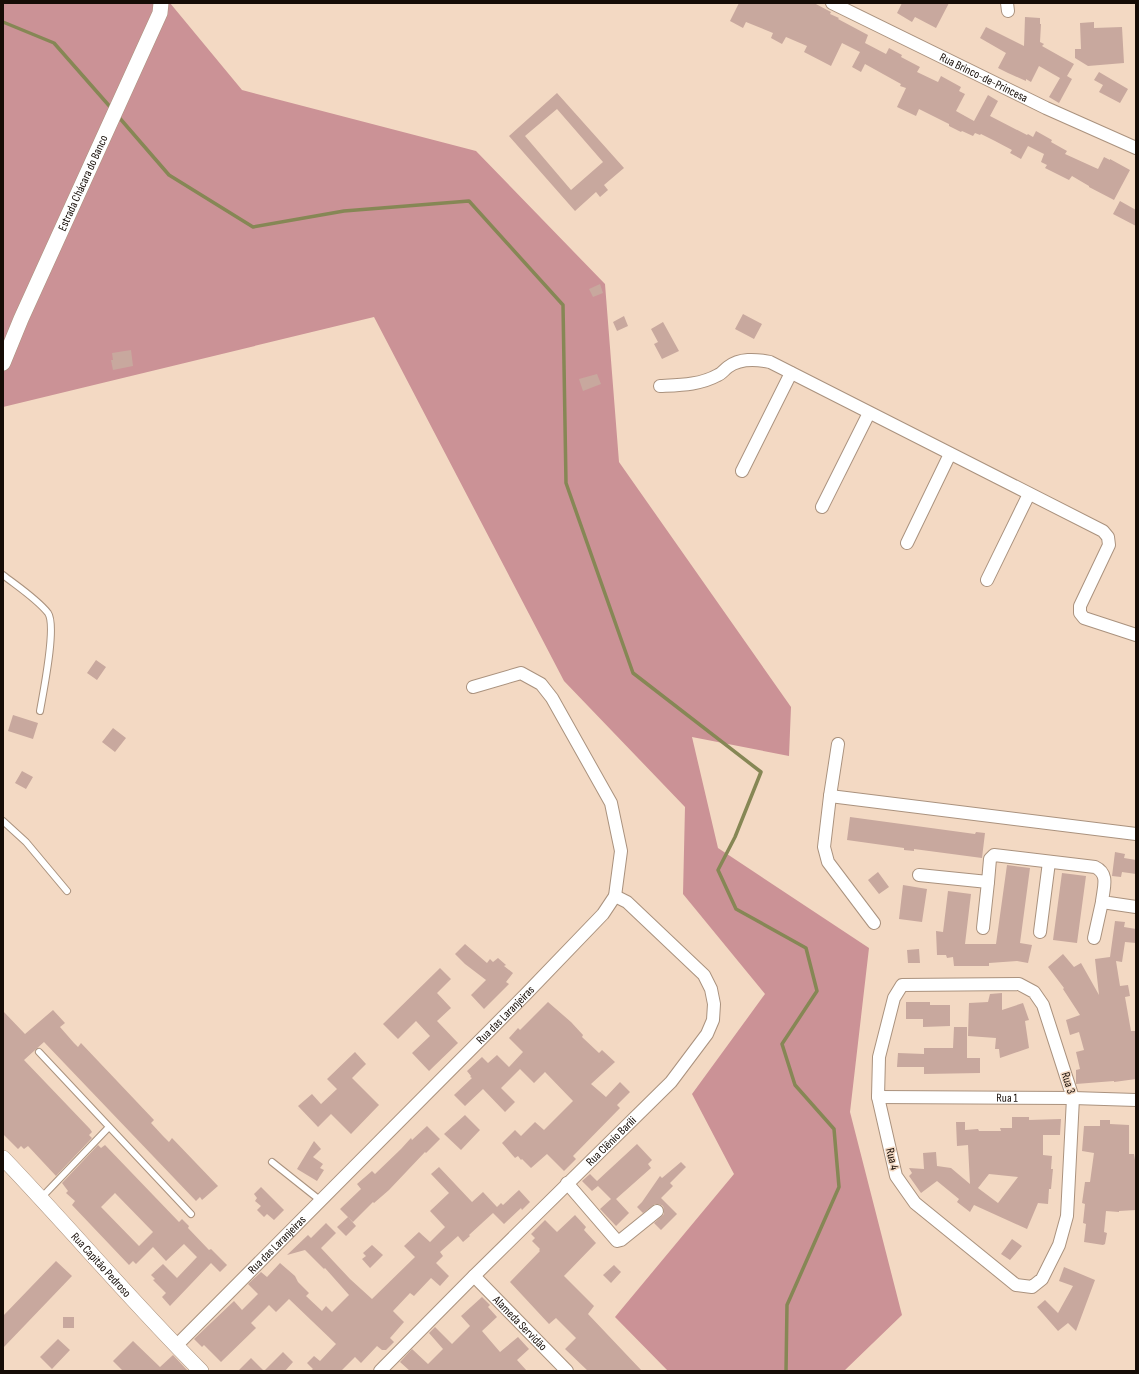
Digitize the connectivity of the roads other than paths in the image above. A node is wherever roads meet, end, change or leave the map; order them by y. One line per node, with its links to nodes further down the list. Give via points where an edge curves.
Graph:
1 (161, 3): 4 (street, Estrada Chácara do Banco, via 160,13)
2 (832, 3): 3 (street, Rua Brinco-de-Princesa, via 1046,108)
3 (1136, 148)
4 (3, 363)
5 (791, 373): 6 (street, via 770,362 756,359 729,366 718,375 690,385); 7 (street); 9 (street)
6 (660, 386)
7 (869, 413): 8 (street); 11 (street)
8 (950, 454): 10 (street); 12 (street)
9 (742, 471)
10 (1029, 494): 14 (street); 15 (street, via 1106,533 1109,545 1080,606 1080,613 1084,618)
11 (822, 507)
12 (907, 543)
13 (3, 575): 17 (lane, via 49,614 52,637)
14 (988, 580)
15 (1136, 635)
16 (473, 687): 26 (street, Rua das Laranjeiras, via 521,673 541,684 552,698 611,803 621,851)
17 (40, 711)
18 (838, 744): 19 (street)
19 (830, 796): 21 (street); 29 (street, via 824,848 828,862)
20 (3, 821): 25 (lane, via 26,842)
21 (1136, 834)
22 (1049, 862): 24 (street, via 994,855 990,859); 27 (street, via 1095,867 1101,870 1105,876); 31 (street)
23 (919, 875): 24 (street)
24 (988, 882): 30 (street)
25 (67, 891)
26 (615, 896): 41 (street, Rua Clênio Barili, via 627,902 704,975 712,989 712,1020 707,1034 671,1082); 43 (street, Rua das Laranjeiras, via 603,914 526,994)
27 (1102, 902): 28 (street); 32 (street)
28 (1136, 907)
29 (874, 923)
30 (983, 928)
31 (1040, 932)
32 (1094, 938)
33 (902, 985): 35 (street, Rua 4, via 894,998 879,1057); 36 (street, Rua 3, via 1019,984 1034,992 1044,1005)
34 (39, 1052): 38 (lane)
35 (878, 1097): 36 (street, Rua 1); 47 (street, Rua 4, via 896,1176 915,1203)
36 (1073, 1098): 37 (street, Rua 1); 47 (street, Rua 3, via 1067,1216 1059,1245 1042,1279 1032,1287)
37 (1136, 1100)
38 (109, 1127): 42 (lane); 45 (lane)
39 (3, 1158): 42 (street, Rua Capitão Pedroso)
40 (272, 1162): 43 (lane)
41 (567, 1183): 44 (street, via 617,1241); 46 (street, Rua Clênio Barili)
42 (41, 1198): 48 (street, Rua Capitão Pedroso)
43 (321, 1201): 48 (street, Rua das Laranjeiras)
44 (657, 1212)
45 (191, 1214)
46 (474, 1276): 49 (street, Rua Clênio Barili); 51 (street, Alameda Servidão)
47 (1016, 1285)
48 (176, 1346): 50 (street, Rua Capitão Pedroso)
49 (384, 1370)
50 (201, 1371)
51 (567, 1371)

